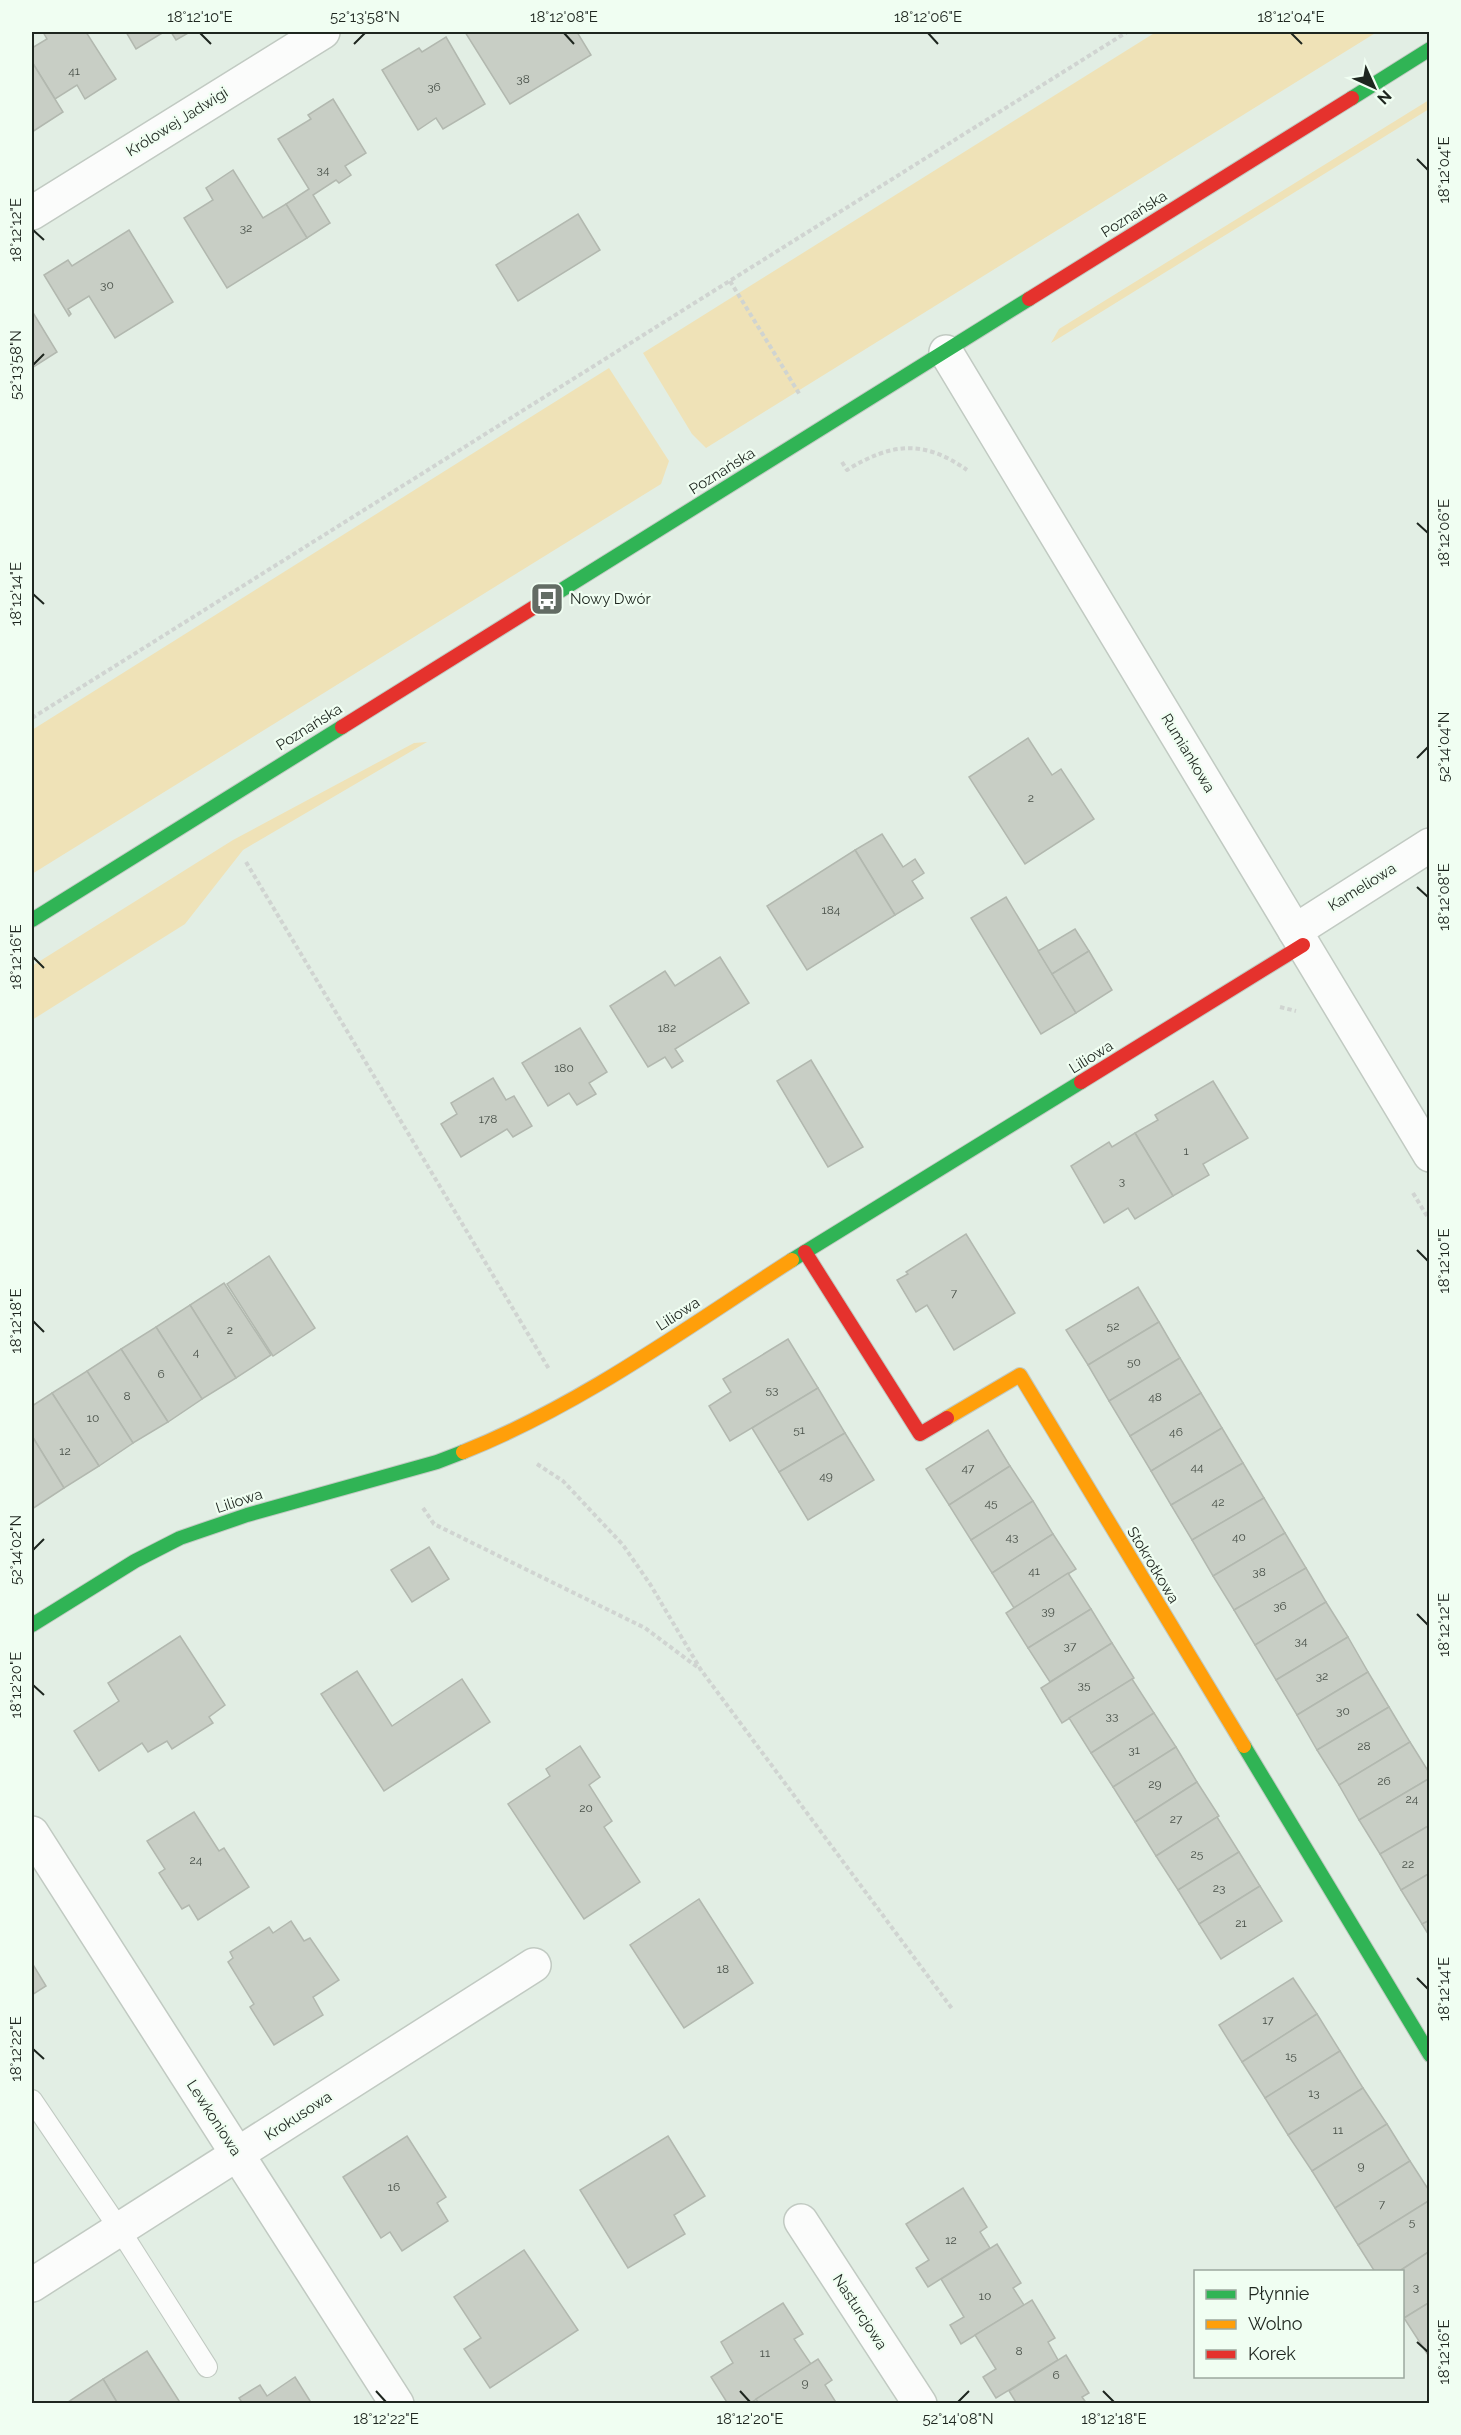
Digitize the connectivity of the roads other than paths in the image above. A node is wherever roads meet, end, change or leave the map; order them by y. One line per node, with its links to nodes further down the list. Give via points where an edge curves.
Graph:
1 (323, 32): 3 (street, Królowej Jadwigi)
2 (1430, 49): 4 (street, Poznańska)
3 (32, 213)
4 (946, 352): 6 (street, Poznańska); 7 (street, Rumiankowa)
5 (1430, 845): 7 (street, Kameliowa)
6 (32, 920)
7 (1299, 938): 8 (street, Rumiankowa); 9 (street, Liliowa, via 1248,979)
8 (1430, 1155)
9 (805, 1252): 10 (street, Liliowa, via 569,1403 509,1432 437,1462 247,1515 180,1538); 13 (street, Stokrotkowa, via 920,1434 1020,1375)
10 (32, 1625)
11 (32, 1833): 15 (street, Lewkoniowa)
12 (534, 1965): 15 (street, Krokusowa)
13 (1430, 2055)
14 (32, 2100): 17 (lane)
15 (238, 2155): 17 (street, Krokusowa); 20 (street, Lewkoniowa)
16 (801, 2221): 21 (street, Nasturcjowa)
17 (120, 2230): 18 (street, Krokusowa); 19 (lane)
18 (32, 2285)
19 (207, 2367)
20 (397, 2403)
21 (920, 2403)

